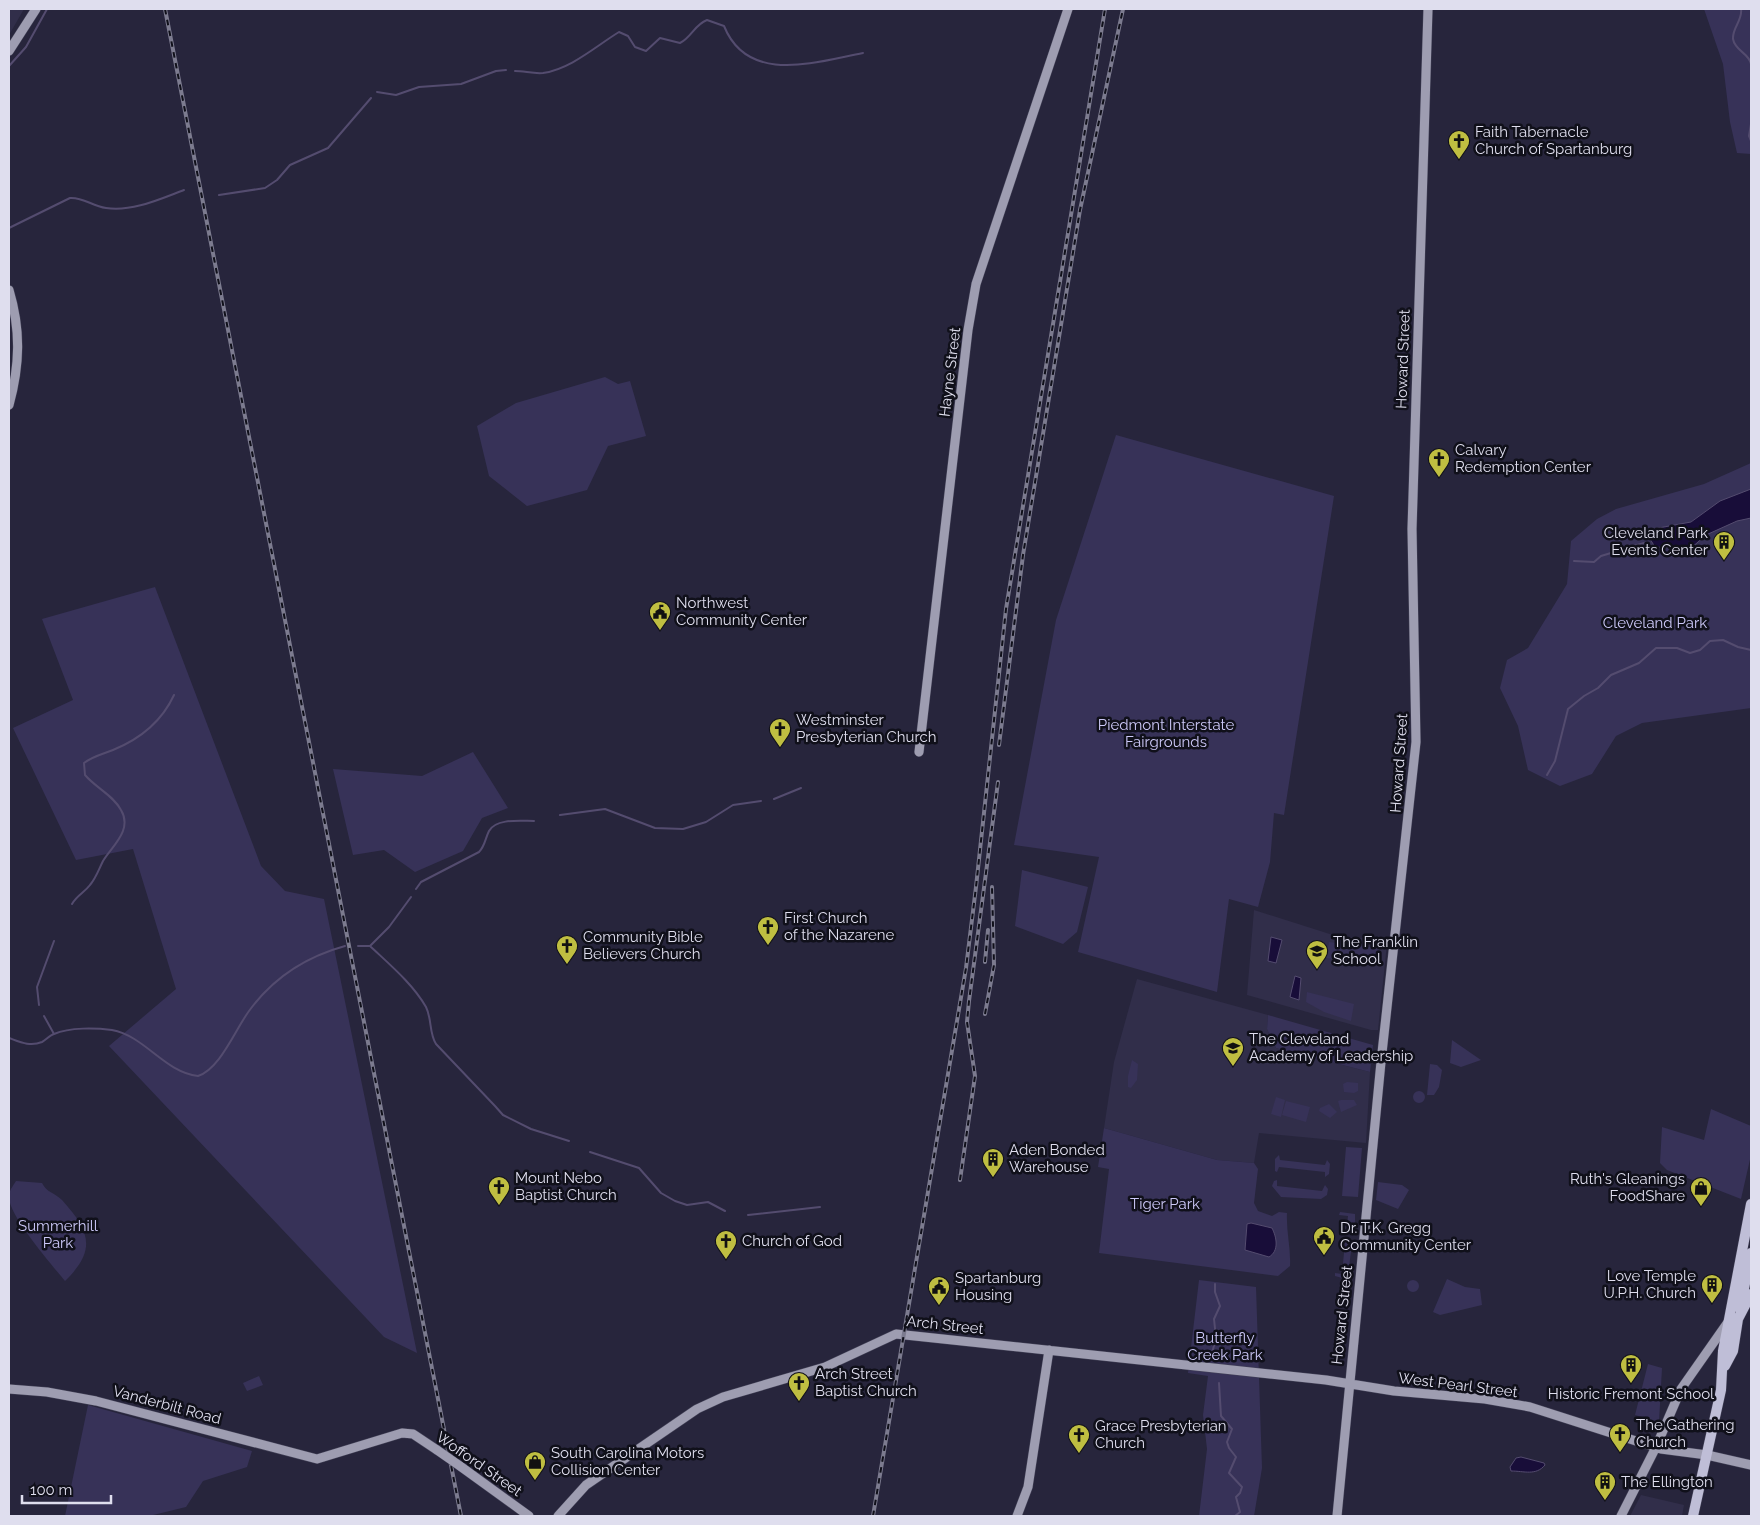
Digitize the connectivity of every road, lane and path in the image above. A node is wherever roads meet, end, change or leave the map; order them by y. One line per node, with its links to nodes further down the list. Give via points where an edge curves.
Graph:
1 (36, 9): 4 (street)
2 (1068, 9): 7 (street, Hayne Street, via 982,262 973,299)
3 (1428, 9): 13 (street, Howard Street, via 1412,529 1416,742)
4 (9, 51)
5 (9, 290): 6 (street, via 19,353)
6 (9, 405)
7 (919, 752)
8 (1751, 1204): 11 (main road)
9 (1751, 1253): 11 (main road)
10 (1751, 1294): 11 (main road)
11 (1734, 1319): 16 (street, via 1688,1378); 17 (main road, via 1733,1351 1724,1370)
12 (1049, 1350): 13 (street, Arch Street); 20 (street, Arch Street, via 905,1334 889,1337 825,1367 723,1397 697,1409 586,1485); 21 (street, via 1029,1482)
13 (1349, 1384): 16 (street, West Pearl Street, via 1530,1407); 22 (street, Howard Street)
14 (9, 1390): 15 (street, Vanderbilt Road, via 47,1392 100,1402 317,1459 396,1434)
15 (413, 1434): 19 (street, Wofford Street, bridge)
16 (1656, 1447): 17 (street, West Pearl Street); 23 (street)
17 (1707, 1455): 18 (street, West Pearl Street); 24 (main road)
18 (1751, 1466)
19 (529, 1516)
20 (558, 1516)
21 (1017, 1516)
22 (1337, 1516)
23 (1621, 1516)
24 (1694, 1516)

